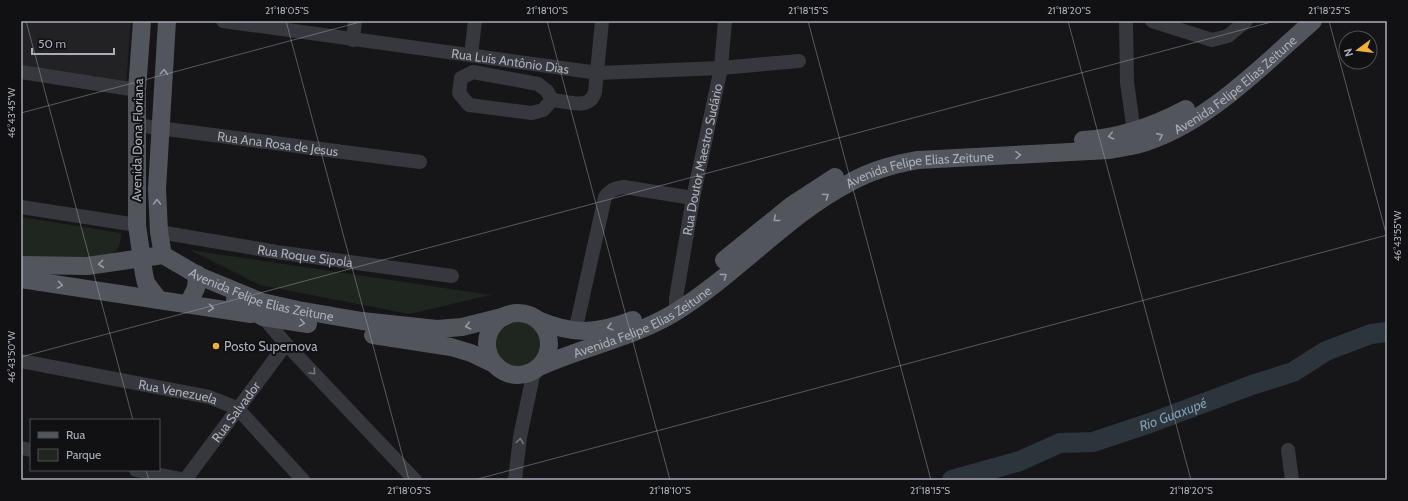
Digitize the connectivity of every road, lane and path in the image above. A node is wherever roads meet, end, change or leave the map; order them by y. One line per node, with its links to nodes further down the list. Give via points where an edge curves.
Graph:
1 (142, 21): 19 (main road, Avenida Dona Floriana)
2 (167, 21): 22 (main road, Avenida Dona Floriana, one-way to 2)
3 (223, 21): 13 (street, Rua Luís Antônio Dias)
4 (355, 21): 13 (street)
5 (476, 21): 14 (street)
6 (602, 21): 18 (street)
7 (725, 21): 16 (street, Rua Doutor Maestro Sudário)
8 (1126, 21): 23 (street, via 1127,82)
9 (1152, 21): 10 (street, via 1212,40 1228,36)
10 (1246, 21)
11 (1295, 21): 23 (main road, Avenida Felipe Elias Zeitune, via 1212,92)
12 (1313, 21): 23 (main road, Avenida Felipe Elias Zeitune, one-way to 12, via 1186,123 1221,100)
13 (353, 40): 14 (street, Rua Luís Antônio Dias)
14 (471, 55): 18 (street, Rua Luís Antônio Dias)
15 (799, 61): 16 (street, Rua Luís Antônio Dias)
16 (721, 68): 18 (street, Rua Luís Antônio Dias); 25 (street, Rua Doutor Maestro Sudário)
17 (21, 72): 19 (street)
18 (598, 73): 20 (street, via 596,92 589,103)
19 (137, 90): 21 (main road, Avenida Dona Floriana)
20 (552, 100): 20 (street, via 543,110 532,113 468,105 459,93 459,85 461,78 473,72 538,84 547,91)
21 (136, 125): 22 (street, Rua Ana Rosa de Jesus); 27 (main road, Avenida Dona Floriana)
22 (160, 128): 24 (street, Rua Ana Rosa de Jesus); 28 (main road, Avenida Dona Floriana, one-way to 22)
23 (1134, 138): 37 (main road, Avenida Felipe Elias Zeitune, via 1090,152 918,160 868,174 820,201 747,259)
24 (420, 162)
25 (693, 198): 37 (street, Rua Doutor Maestro Sudário); 41 (street, via 624,187 608,193)
26 (21, 207): 27 (street)
27 (136, 225): 30 (main road, Avenida Dona Floriana)
28 (158, 232): 29 (main road, Avenida Dona Floriana); 33 (street, Rua Roque Sipola, via 277,252)
29 (163, 255): 30 (main road); 32 (main road, Avenida Felipe Elias Zeitune)
30 (140, 258): 31 (main road, one-way to 31, via 87,266); 35 (main road, Avenida Dona Floriana, via 146,283)
31 (21, 265)
32 (198, 275): 36 (main road, via 196,288); 38 (main road, Avenida Felipe Elias Zeitune, one-way to 32, via 450,329 393,325 262,302); 39 (main road)
33 (452, 276)
34 (21, 279): 35 (main road, Avenida Felipe Elias Zeitune, one-way to 35)
35 (159, 300): 36 (main road, Avenida Felipe Elias Zeitune)
36 (188, 304): 39 (main road, Avenida Felipe Elias Zeitune, one-way to 39)
37 (676, 305): 41 (main road, Avenida Felipe Elias Zeitune, one-way to 41, via 626,323 596,331); 45 (main road, Avenida Felipe Elias Zeitune, via 625,335)
38 (506, 316): 40 (main road, via 520,313); 44 (main road, via 494,325 488,338 489,352)
39 (263, 317): 42 (street); 44 (main road, Avenida Felipe Elias Zeitune, one-way to 44, via 451,347)
40 (538, 320): 41 (main road, Avenida Felipe Elias Zeitune, via 555,328); 45 (main road, via 546,330 549,343 547,356)
41 (575, 332)
42 (286, 344): 46 (street, Rua Salvador); 51 (street, one-way to 51)
43 (21, 361): 46 (street, Rua Venezuela, via 209,397)
44 (496, 365): 45 (main road, via 501,370 515,375)
45 (537, 369): 52 (street, one-way to 45, via 520,437)
46 (238, 408): 49 (street, Rua Salvador); 50 (street, Rua Venezuela)
47 (1288, 450): 53 (street)
48 (141, 471): 49 (street)
49 (186, 480)
50 (303, 480)
51 (415, 480)
52 (515, 480)
53 (1292, 480)

